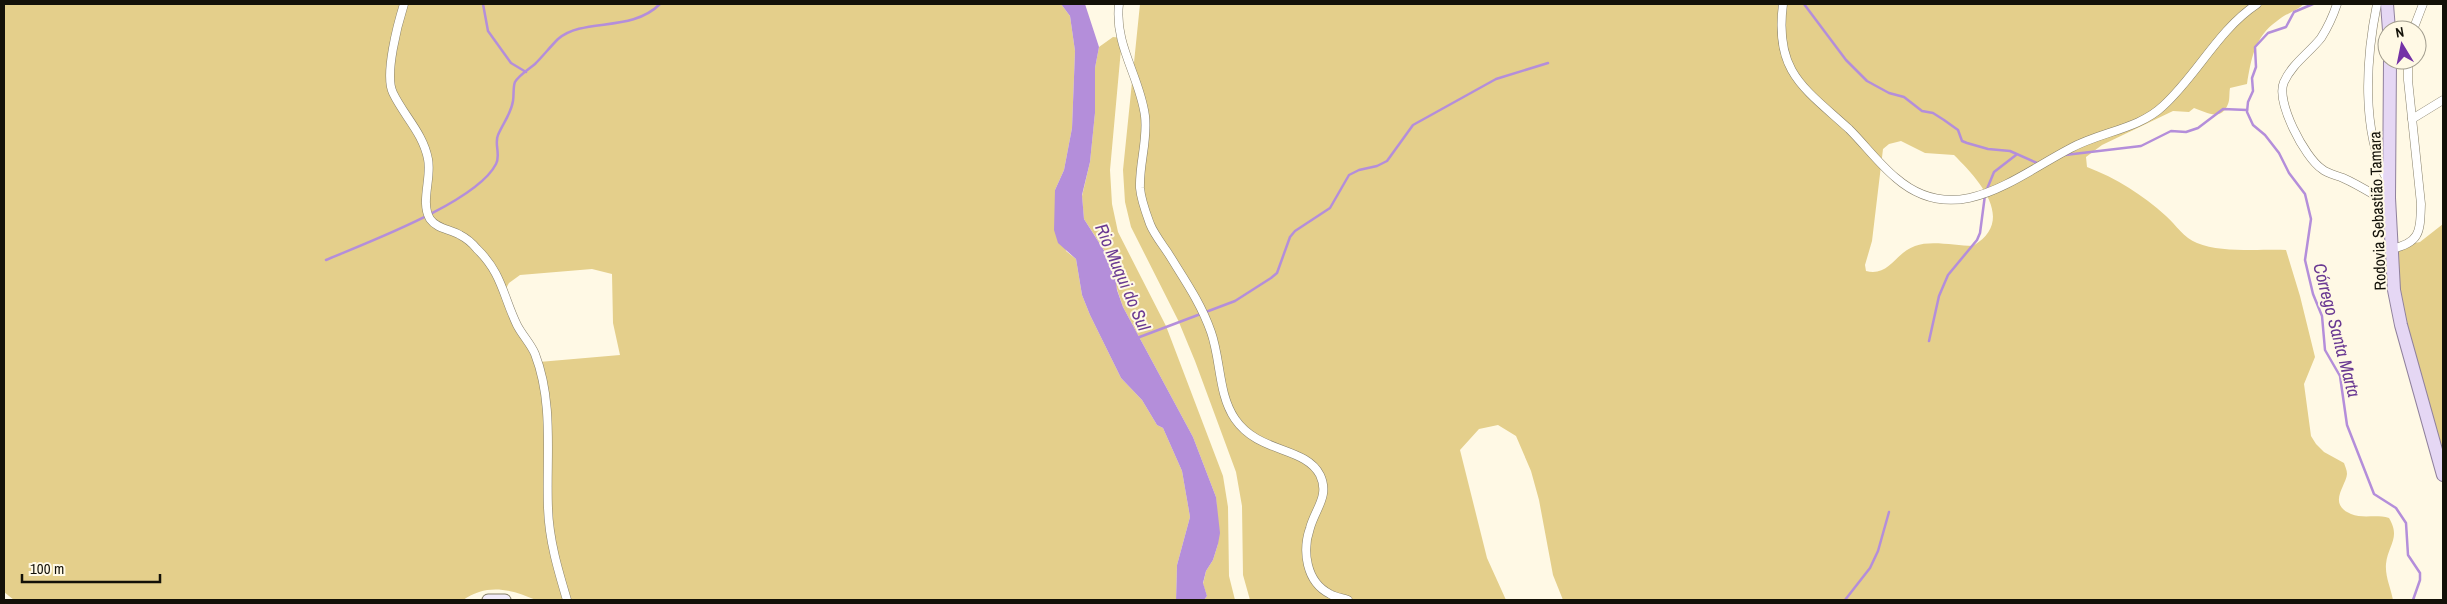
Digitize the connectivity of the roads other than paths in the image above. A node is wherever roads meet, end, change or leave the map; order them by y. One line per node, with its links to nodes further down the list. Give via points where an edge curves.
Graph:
1 (404, 4): 21 (street, via 391,86 426,152 430,173 427,207 431,220 460,235 491,265 502,283 517,324 534,353 543,387 547,422 549,521 554,556)
2 (1120, 4): 22 (street, via 1118,28 1145,116 1140,188 1146,214 1202,308 1217,352 1226,402 1234,417 1245,432 1258,441 1307,460 1321,477 1323,497 1307,538 1309,570 1319,586)
3 (1783, 4): 4 (street, via 1781,20 1786,58 1801,86 1866,145 1896,178 1930,198 1953,202 1998,188 2072,147 2143,121 2178,90 2232,24)
4 (2257, 4)
5 (2338, 4): 16 (street, via 2322,36 2289,72 2283,84 2283,102 2305,150 2321,169)
6 (2377, 4): 15 (street, via 2368,64 2368,100 2379,163)
7 (2424, 4): 10 (street)
8 (2386, 7): 9 (main road)
9 (2388, 20)
10 (2417, 20)
11 (2390, 70): 15 (main road, Rodovia Sebastião Tamara)
12 (2409, 70): 14 (street)
13 (2443, 100): 14 (street)
14 (2412, 119): 17 (street, via 2422,204 2420,224 2417,237 2412,242)
15 (2390, 187): 16 (main road, Rodovia Sebastião Tamara)
16 (2390, 204): 17 (main road, Rodovia Sebastião Tamara)
17 (2391, 249): 18 (main road, Rodovia Sebastião Tamara, via 2401,325)
18 (2443, 474)
19 (488, 600): 20 (main road)
20 (506, 600)
21 (567, 600)
22 (1348, 600)

